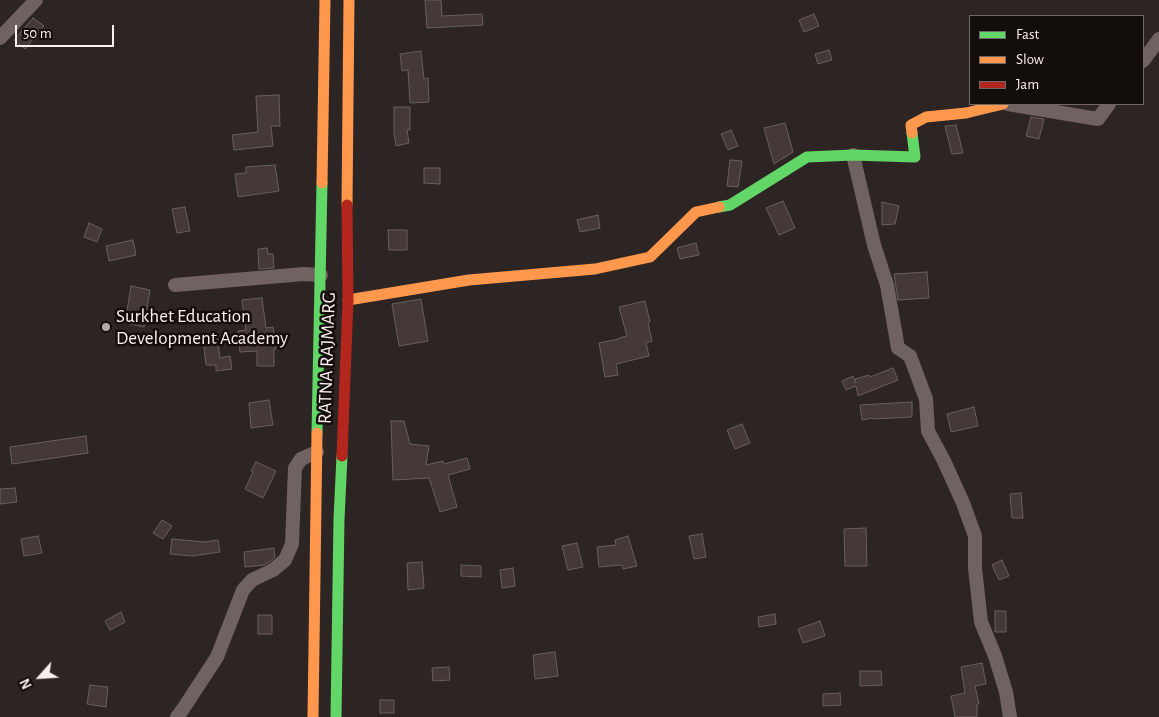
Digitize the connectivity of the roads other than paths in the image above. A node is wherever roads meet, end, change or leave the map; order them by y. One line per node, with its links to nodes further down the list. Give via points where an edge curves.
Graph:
1 (36, 0): 4 (street)
2 (325, 0): 11 (main road, RATNA RAJMARG)
3 (349, 0): 13 (main road, RATNA RAJMARG)
4 (0, 38)
5 (1159, 38): 6 (street)
6 (1144, 59)
7 (999, 105): 10 (main road, via 926,118 911,125 915,157)
8 (1014, 105): 9 (street, via 1098,119)
9 (1108, 105)
10 (853, 155): 13 (main road, via 807,157 730,205 696,212 650,257 595,269 469,280); 18 (street, via 887,285 898,348 910,356 926,400 928,431 948,469 975,536 981,622 1001,674)
11 (321, 275): 12 (street); 14 (main road, RATNA RAJMARG)
12 (175, 285)
13 (348, 300): 17 (main road, RATNA RAJMARG, via 339,519)
14 (317, 452): 15 (street, via 301,459 295,468 292,544 285,560 252,580 243,590 217,657); 16 (main road, RATNA RAJMARG)
15 (177, 717)
16 (313, 717)
17 (336, 717)
18 (1010, 717)

